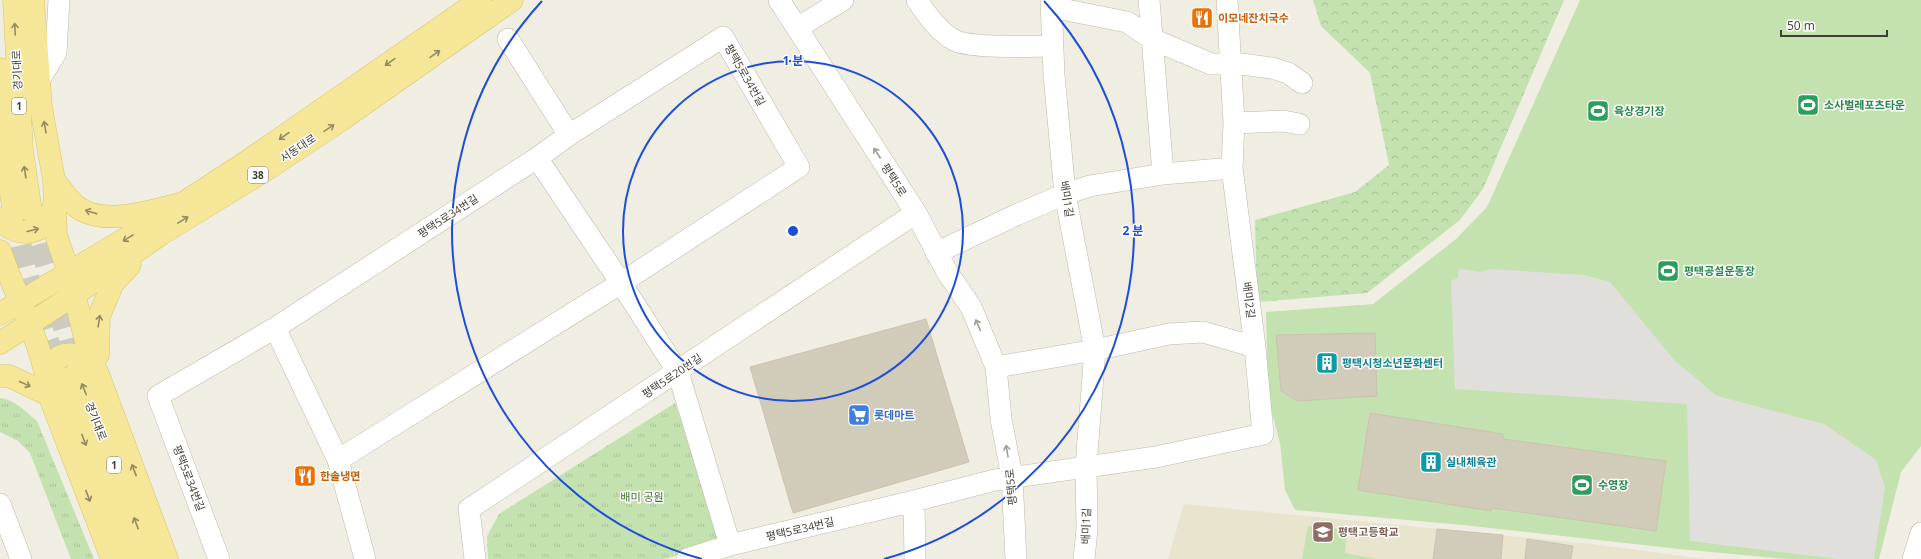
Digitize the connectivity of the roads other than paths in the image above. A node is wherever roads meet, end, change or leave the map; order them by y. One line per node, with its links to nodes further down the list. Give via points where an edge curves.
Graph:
1 (14, 0): 31 (main road, 경기대로 / 1, one-way to 1, via 22,151)
2 (33, 0): 18 (main road)
3 (59, 0): 18 (street, via 56,53)
4 (480, 0): 29 (main road, 서동대로 / 38, one-way to 29)
5 (512, 0): 32 (main road, 서동대로 / 38, one-way to 5, via 332,126)
6 (779, 0): 12 (street, 평택5로)
7 (843, 0): 12 (street)
8 (917, 0): 15 (street, via 930,20 954,40 971,45)
9 (1149, 0): 14 (street)
10 (1227, 0): 16 (street, 배미2길)
11 (1051, 4): 14 (street, via 1127,22); 15 (street, 배미1길)
12 (797, 28): 30 (street, 평택5로, one-way to 12)
13 (508, 39): 22 (street)
14 (1152, 39): 16 (street, via 1211,64); 25 (street)
15 (1052, 46): 27 (street, 배미1길)
16 (1231, 65): 19 (street, via 1272,68 1288,73); 20 (street, 배미2길)
17 (0, 69): 31 (main road, 경기대로 / 1, via 6,162)
18 (40, 80): 26 (main road, one-way to 18, via 41,107)
19 (1302, 83)
20 (1234, 123): 21 (street, via 1283,121); 24 (street, 배미2길)
21 (1299, 124)
22 (569, 135): 23 (street, 평택5로34번길); 36 (street, 평택5로34번길, via 723,38 799,167)
23 (537, 158): 36 (street); 41 (street, 평택5로34번길)
24 (1232, 168): 25 (street); 43 (street, 배미2길)
25 (1163, 174): 27 (street, via 1090,186)
26 (54, 180): 28 (main road); 29 (main road, one-way to 26, via 131,215 110,216 91,213 77,206)
27 (1065, 194): 34 (street); 44 (street, 배미1길)
28 (55, 203): 31 (main road, one-way to 28, via 5,226 18,232 37,230 49,219); 35 (main road, via 56,235)
29 (184, 203): 35 (main road, 서동대로 / 38, one-way to 35)
30 (916, 213): 34 (street, 평택5로); 46 (street, 평택5로20번길)
31 (15, 214)
32 (161, 234): 37 (main road, 서동대로 / 38); 48 (main road, one-way to 32, via 112,283)
33 (0, 251): 38 (main road)
34 (936, 253): 45 (street, 평택5로, one-way to 34, via 971,307)
35 (69, 274): 37 (main road); 38 (main road, 서동대로 / 38)
36 (621, 283): 46 (street); 50 (street, 평택5로34번길)
37 (74, 295): 40 (main road, 서동대로 / 38); 48 (main road)
38 (19, 303): 39 (main road, 서동대로 / 38); 40 (main road)
39 (0, 314)
40 (29, 324): 42 (main road, 서동대로 / 38); 48 (main road)
41 (275, 328): 50 (street); 62 (street, 평택5로34번길, via 158,396)
42 (0, 343)
43 (1255, 347): 44 (street, via 1203,332 1169,334); 49 (street, 배미2길)
44 (1095, 350): 45 (street); 51 (street, 배미1길)
45 (996, 368): 52 (street, 평택5로, one-way to 45, via 1001,420)
46 (678, 372): 56 (street); 64 (street, 평택5로20번길, via 469,509)
47 (0, 376): 48 (main road, one-way to 48)
48 (70, 376): 58 (main road, one-way to 58); 59 (main road, 경기대로 / 1, one-way to 59); 60 (main road, 경기대로 / 1, one-way to 48); 61 (main road, one-way to 48)
49 (1263, 434): 51 (street, 평택5로34번길, via 1156,457)
50 (338, 460): 63 (street)
51 (1086, 466): 52 (street, 평택5로34번길); 69 (street, 배미1길, via 1087,529)
52 (1012, 477): 53 (street, 평택5로34번길); 67 (street, via 1001,505); 68 (street, 평택5로)
53 (914, 501): 56 (street, 평택5로34번길); 66 (street)
54 (0, 504): 57 (street)
55 (1921, 533): 70 (street)
56 (730, 545): 65 (street, 평택5로34번길)
57 (21, 559)
58 (112, 559)
59 (131, 559)
60 (150, 559)
61 (167, 559)
62 (219, 559)
63 (365, 559)
64 (475, 559)
65 (687, 559)
66 (915, 559)
67 (1003, 559)
68 (1016, 559)
69 (1084, 559)
70 (1913, 559)

